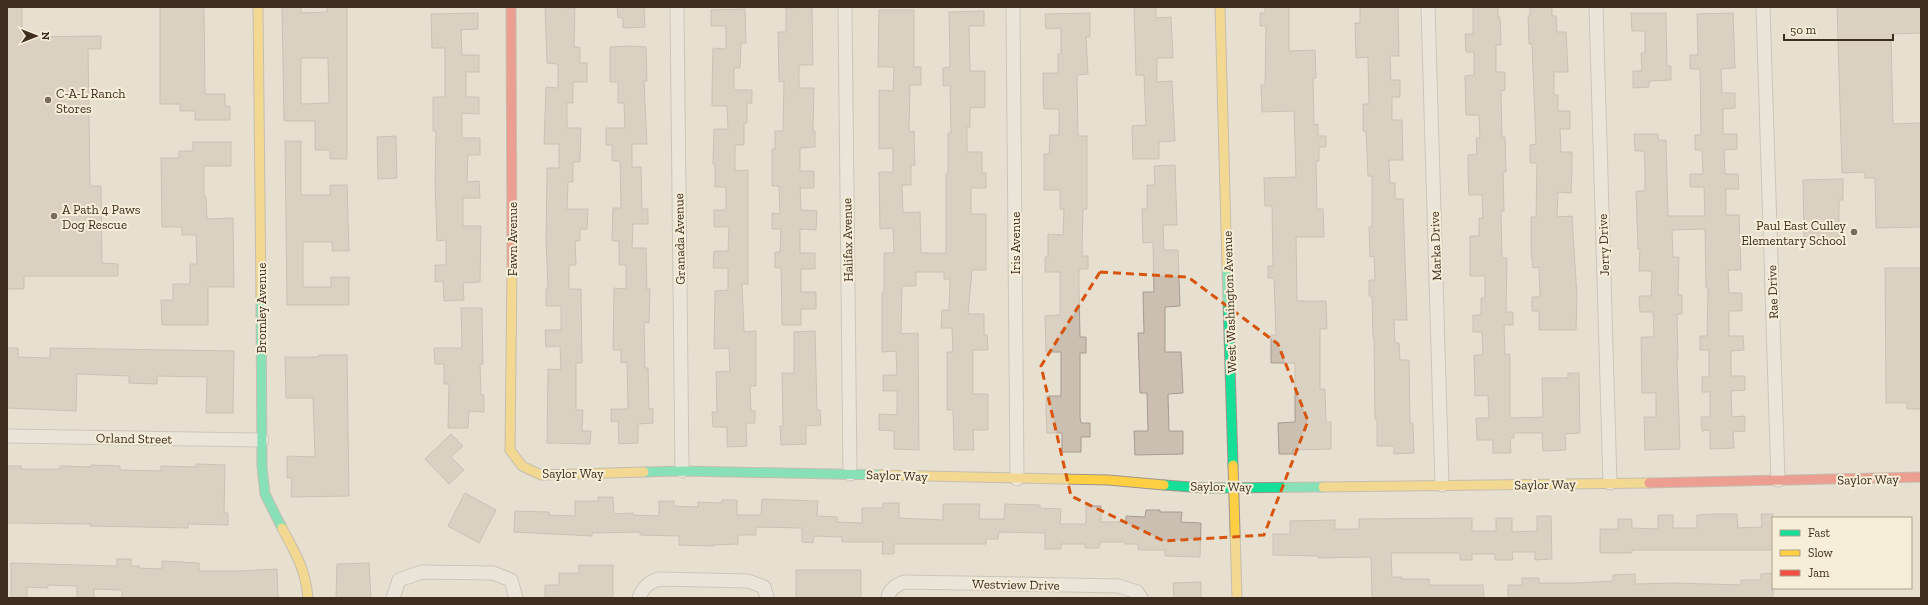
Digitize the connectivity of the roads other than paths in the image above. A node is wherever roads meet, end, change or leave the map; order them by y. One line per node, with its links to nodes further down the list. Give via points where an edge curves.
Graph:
1 (258, 7): 11 (street, Bromley Avenue)
2 (511, 7): 12 (street, Fawn Avenue, via 513,209 510,450)
3 (676, 7): 13 (street, Granada Avenue)
4 (845, 7): 14 (street, Halifax Avenue)
5 (1013, 7): 16 (street, Iris Avenue)
6 (1220, 7): 20 (street, West Washington Avenue)
7 (1428, 7): 19 (street, Marka Drive)
8 (1596, 7): 18 (street, Jerry Drive)
9 (1762, 7): 17 (street, Rae Drive)
10 (7, 436): 11 (street, Orland Street)
11 (262, 440): 23 (street, Bromley Avenue, via 265,494 300,560)
12 (522, 466): 13 (street, Saylor Way, via 541,475)
13 (682, 471): 14 (street, Saylor Way)
14 (850, 474): 16 (street, Saylor Way)
15 (1921, 477): 17 (street, Saylor Way)
16 (1017, 479): 20 (street, Saylor Way, via 1108,480)
17 (1778, 480): 18 (street, Saylor Way)
18 (1610, 483): 19 (street, Saylor Way)
19 (1442, 485): 20 (street, Saylor Way)
20 (1235, 488): 28 (street, West Washington Avenue)
21 (765, 593): 26 (street, via 748,581 660,579 652,580 646,585)
22 (1139, 595): 27 (street, Westview Drive, via 1119,586 904,582 895,585)
23 (308, 598)
24 (393, 598): 25 (street, via 400,580 422,572 494,573 511,580)
25 (516, 598)
26 (639, 598)
27 (888, 598)
28 (1237, 598)

